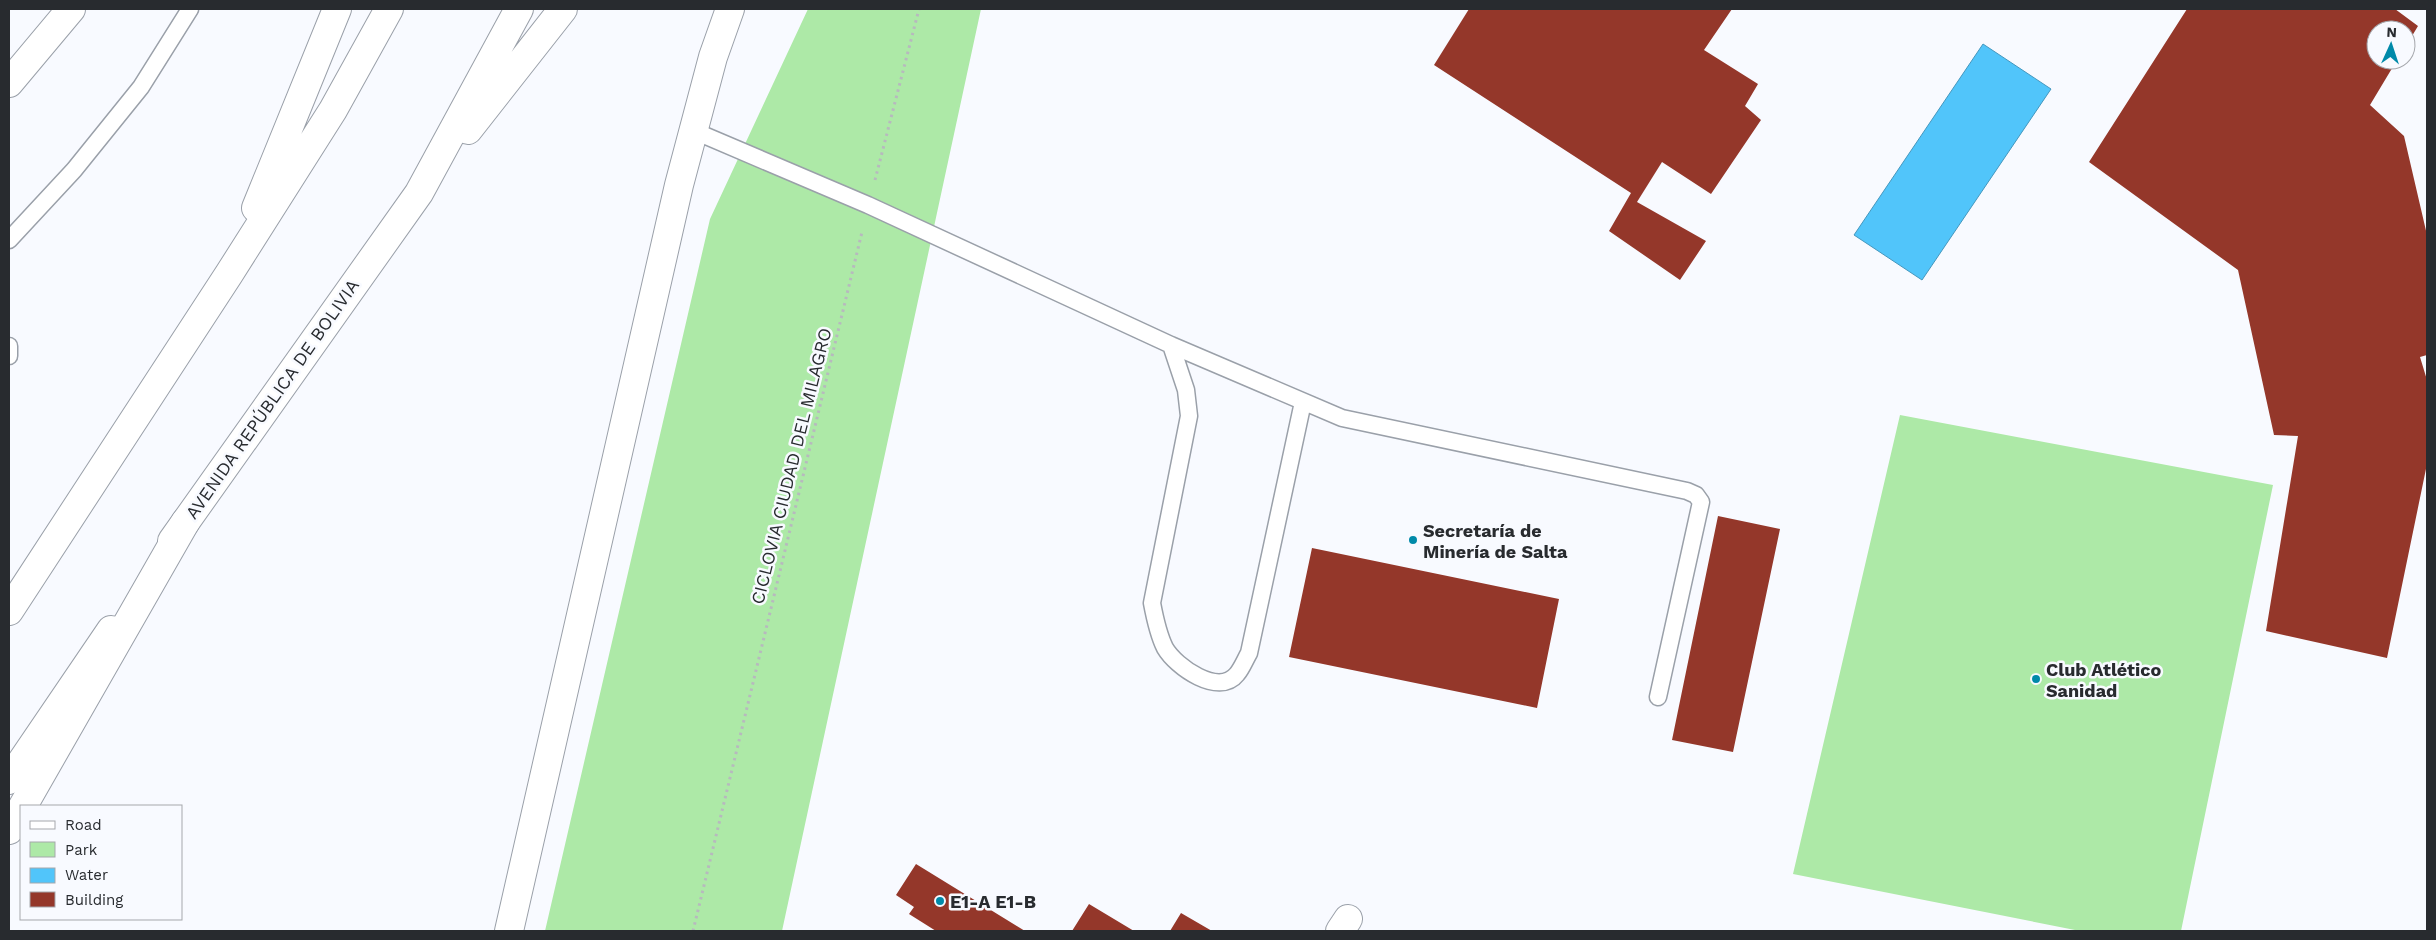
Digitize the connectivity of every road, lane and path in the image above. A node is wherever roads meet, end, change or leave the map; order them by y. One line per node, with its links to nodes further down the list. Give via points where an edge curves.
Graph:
1 (71, 9): 9 (main road)
2 (190, 9): 13 (lane, via 141,87 74,170)
3 (337, 9): 14 (main road)
4 (389, 9): 14 (main road, via 333,110)
5 (519, 9): 11 (main road, AVENIDA REPÚBLICA DE BOLIVIA)
6 (563, 9): 11 (main road)
7 (730, 9): 10 (main road)
8 (919, 9): 12 (path, CICLOVIA CIUDAD DEL MILAGRO)
9 (9, 83)
10 (692, 130): 12 (lane); 26 (main road)
11 (419, 193): 19 (main road, AVENIDA REPÚBLICA DE BOLIVIA)
12 (868, 205): 16 (lane); 27 (path, CICLOVIA CIUDAD DEL MILAGRO)
13 (9, 240)
14 (229, 274): 20 (main road)
15 (9, 346): 17 (lane)
16 (1171, 346): 18 (lane); 18 (lane, via 1186,390 1189,416 1152,603 1166,649 1182,667 1200,678 1220,683 1237,676 1249,654)
17 (9, 356)
18 (1303, 402): 21 (lane, via 1342,418 1696,495 1701,502)
19 (186, 521): 22 (main road, AVENIDA REPÚBLICA DE BOLIVIA); 23 (main road)
20 (9, 611)
21 (1658, 697)
22 (9, 780)
23 (23, 805)
24 (20, 811): 25 (main road)
25 (9, 830)
26 (509, 931)
27 (693, 931)

